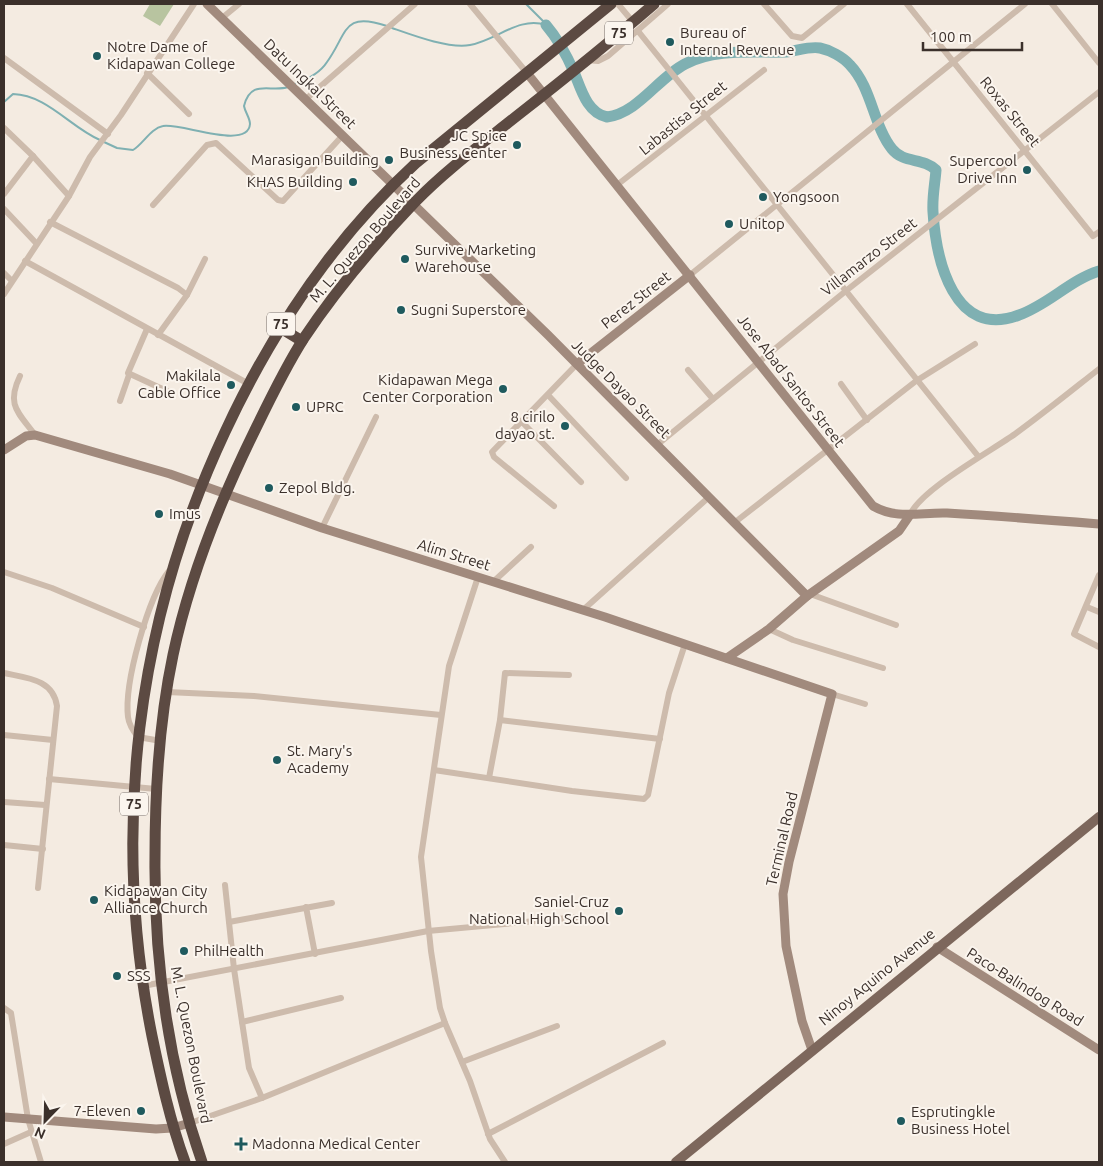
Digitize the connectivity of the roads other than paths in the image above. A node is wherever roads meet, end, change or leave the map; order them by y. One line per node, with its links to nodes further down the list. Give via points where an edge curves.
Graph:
1 (194, 4): 21 (street)
2 (207, 4): 15 (street, Datu Ingkal Street)
3 (239, 4): 15 (street)
4 (415, 4): 25 (street)
5 (470, 4): 22 (street)
6 (611, 4): 22 (highway, M. L. Quezon Boulevard / 75)
7 (618, 4): 16 (street)
8 (654, 4): 16 (highway, M. L. Quezon Boulevard / 75)
9 (668, 4): 16 (street)
10 (764, 4): 11 (street, via 792,36 802,38)
11 (844, 4)
12 (907, 4): 18 (street, Roxas Street)
13 (1025, 4): 18 (street, Perez Street)
14 (1052, 4): 19 (street)
15 (222, 18): 25 (street, Datu Ingkal Street)
16 (636, 26): 24 (highway, M. L. Quezon Boulevard / 75); 27 (street)
17 (4, 58): 30 (street)
18 (953, 62): 31 (street, Roxas Street); 38 (street, Perez Street)
19 (1099, 63)
20 (764, 70): 27 (street, Labastisa Street)
21 (147, 73): 26 (street); 30 (street)
22 (527, 73): 24 (street, Jose Abad Santos Street); 33 (highway, M. L. Quezon Boulevard / 75)
23 (1099, 92): 31 (street, Villamarzo Street)
24 (544, 94): 34 (street, Jose Abad Santos Street); 37 (highway, M. L. Quezon Boulevard / 75)
25 (306, 99): 29 (street, Datu Ingkal Street)
26 (189, 114)
27 (707, 115): 34 (street, Labastisa Street); 38 (street)
28 (4, 128): 32 (street)
29 (343, 134): 33 (street, Datu Ingkal Street); 39 (street, via 283,201 278,200 220,145 212,143)
30 (107, 136): 36 (street)
31 (1024, 151): 42 (street, Roxas Street); 49 (street, Villamarzo Street)
32 (33, 156): 35 (street); 36 (street)
33 (394, 183): 37 (street, Datu Ingkal Street); 52 (highway, M. L. Quezon Boulevard / 75, via 326,263)
34 (617, 185): 47 (street, Jose Abad Santos Street)
35 (4, 194)
36 (69, 196): 41 (street)
37 (414, 203): 55 (highway, M. L. Quezon Boulevard / 75, via 348,280); 58 (street, Judge Dayao Street)
38 (778, 203): 47 (street, Perez Street); 49 (street)
39 (153, 205)
40 (4, 209): 43 (street)
41 (50, 222): 43 (street); 51 (street)
42 (1096, 234)
43 (36, 243): 45 (street)
44 (205, 260): 51 (street)
45 (25, 261): 48 (street); 53 (street)
46 (4, 273): 48 (street)
47 (690, 275): 57 (street, Jose Abad Santos Street); 58 (street, Perez Street)
48 (12, 281): 50 (street)
49 (847, 290): 57 (street, Villamarzo Street); 63 (street)
50 (4, 294)
51 (187, 295): 54 (street)
52 (280, 327): 55 (highway); 64 (highway, M. L. Quezon Boulevard / 75)
53 (147, 329): 54 (street); 61 (street, via 128,369)
54 (158, 335): 64 (street)
55 (302, 342): 81 (highway, M. L. Quezon Boulevard / 75)
56 (975, 344): 63 (street)
57 (759, 361): 68 (street, Villamarzo Street); 76 (street, Jose Abad Santos Street)
58 (577, 364): 67 (street, Perez Street); 74 (street, Judge Dayao Street)
59 (1099, 368): 77 (street, via 1014,435)
60 (688, 370): 68 (street)
61 (129, 375): 66 (street); 69 (street)
62 (20, 376): 73 (street, via 13,401)
63 (916, 382): 71 (street); 77 (street)
64 (247, 383): 80 (highway, M. L. Quezon Boulevard / 75)
65 (841, 384): 71 (street)
66 (169, 392)
67 (548, 395): 72 (street, Perez Street); 78 (street)
68 (713, 399): 74 (street, Villamarzo Street)
69 (120, 401)
70 (376, 418): 87 (street)
71 (867, 420): 76 (street)
72 (521, 421): 79 (street); 83 (street, Perez Street, via 492,453)
73 (35, 435): 75 (street, via 18,440); 80 (street, Alim Street)
74 (657, 445): 82 (street, Judge Dayao Street)
75 (4, 450)
76 (828, 450): 84 (street, Jose Abad Santos Street, via 873,506 888,514); 85 (street)
77 (978, 456): 84 (street, via 920,501)
78 (626, 478)
79 (581, 482)
80 (201, 485): 81 (street, Alim Street); 89 (highway, M. L. Quezon Boulevard / 75)
81 (224, 493): 87 (street, Alim Street); 107 (highway, M. L. Quezon Boulevard / 75, via 194,574)
82 (709, 497): 85 (street, Judge Dayao Street); 96 (street)
83 (554, 506)
84 (910, 515): 86 (street, Jose Abad Santos Street, via 941,513); 94 (street, via 899,531)
85 (734, 522): 94 (street, Judge Dayao Street)
86 (1099, 524)
87 (322, 528): 92 (street, Alim Street)
88 (531, 547): 93 (street)
89 (172, 568): 99 (street, via 156,590); 113 (highway, M. L. Quezon Boulevard / 75, via 150,652)
90 (4, 572): 99 (street, via 52,588)
91 (1099, 575): 95 (street)
92 (478, 577): 93 (street, Alim Street); 110 (street, via 449,666)
93 (494, 582): 96 (street, Alim Street)
94 (809, 595): 98 (street); 100 (street)
95 (1087, 607): 97 (street); 102 (street, via 1074,634)
96 (583, 610): 101 (street, Alim Street)
97 (1099, 612)
98 (896, 624)
99 (144, 627): 113 (street, via 128,708 131,727)
100 (769, 629): 103 (street); 104 (street, via 793,640)
101 (685, 644): 103 (street, Alim Street); 114 (street)
102 (1099, 647)
103 (727, 658): 108 (street, Alim Street)
104 (883, 668)
105 (4, 673): 115 (street, via 38,681 52,690 57,706)
106 (569, 675): 111 (street, via 505,673)
107 (167, 692): 110 (street, via 254,696); 116 (highway, M. L. Quezon Boulevard / 75)
108 (832, 694): 109 (street, Alim Street); 145 (street, Terminal Road, via 789,862 784,894 786,946 800,1014)
109 (865, 704)
110 (441, 715): 117 (street)
111 (500, 720): 114 (street); 118 (street)
112 (4, 735): 115 (street)
113 (138, 737): 116 (street); 120 (highway, M. L. Quezon Boulevard / 75)
114 (660, 739): 118 (street, via 648,795 644,799)
115 (53, 740): 119 (street)
116 (161, 741): 121 (highway, M. L. Quezon Boulevard / 75)
117 (434, 770): 118 (street); 133 (street, via 421,857)
118 (489, 778)
119 (49, 779): 120 (street); 123 (street)
120 (135, 787): 121 (street); 138 (highway, M. L. Quezon Boulevard / 75, via 135,905)
121 (156, 789): 137 (highway, M. L. Quezon Boulevard / 75, via 155,913)
122 (4, 802): 123 (street)
123 (45, 805): 126 (street)
124 (1099, 817): 134 (main road, Ninoy Aquino Avenue)
125 (4, 845): 126 (street)
126 (43, 849): 128 (street)
127 (225, 885): 132 (street)
128 (38, 888)
129 (332, 903): 130 (street)
130 (306, 908): 132 (street); 135 (street)
131 (579, 917): 133 (street)
132 (229, 922): 136 (street)
133 (428, 931): 135 (street); 142 (street)
134 (937, 947): 145 (main road, Ninoy Aquino Avenue); 146 (street, Paco-Balindog Road)
135 (315, 954): 136 (street)
136 (234, 969): 137 (street); 141 (street)
137 (161, 982): 138 (street); 151 (highway, M. L. Quezon Boulevard / 75)
138 (143, 986): 152 (highway, M. L. Quezon Boulevard / 75)
139 (341, 998): 141 (street)
140 (4, 1008): 150 (street, via 11,1013)
141 (242, 1022): 148 (street, via 249,1068)
142 (445, 1023): 147 (street); 148 (street)
143 (557, 1026): 147 (street)
144 (663, 1043): 154 (street)
145 (812, 1050): 160 (main road, Ninoy Aquino Avenue)
146 (1099, 1050)
147 (462, 1062): 154 (street)
148 (262, 1098): 151 (street)
149 (4, 1117): 150 (street)
150 (28, 1119): 152 (street); 153 (street)
151 (190, 1123): 152 (street); 158 (highway, M. L. Quezon Boulevard / 75)
152 (172, 1128): 157 (highway, M. L. Quezon Boulevard / 75)
153 (31, 1132): 155 (street); 156 (street)
154 (488, 1134): 159 (street)
155 (4, 1144)
156 (41, 1162)
157 (185, 1162)
158 (202, 1162)
159 (505, 1162)
160 (676, 1162)

